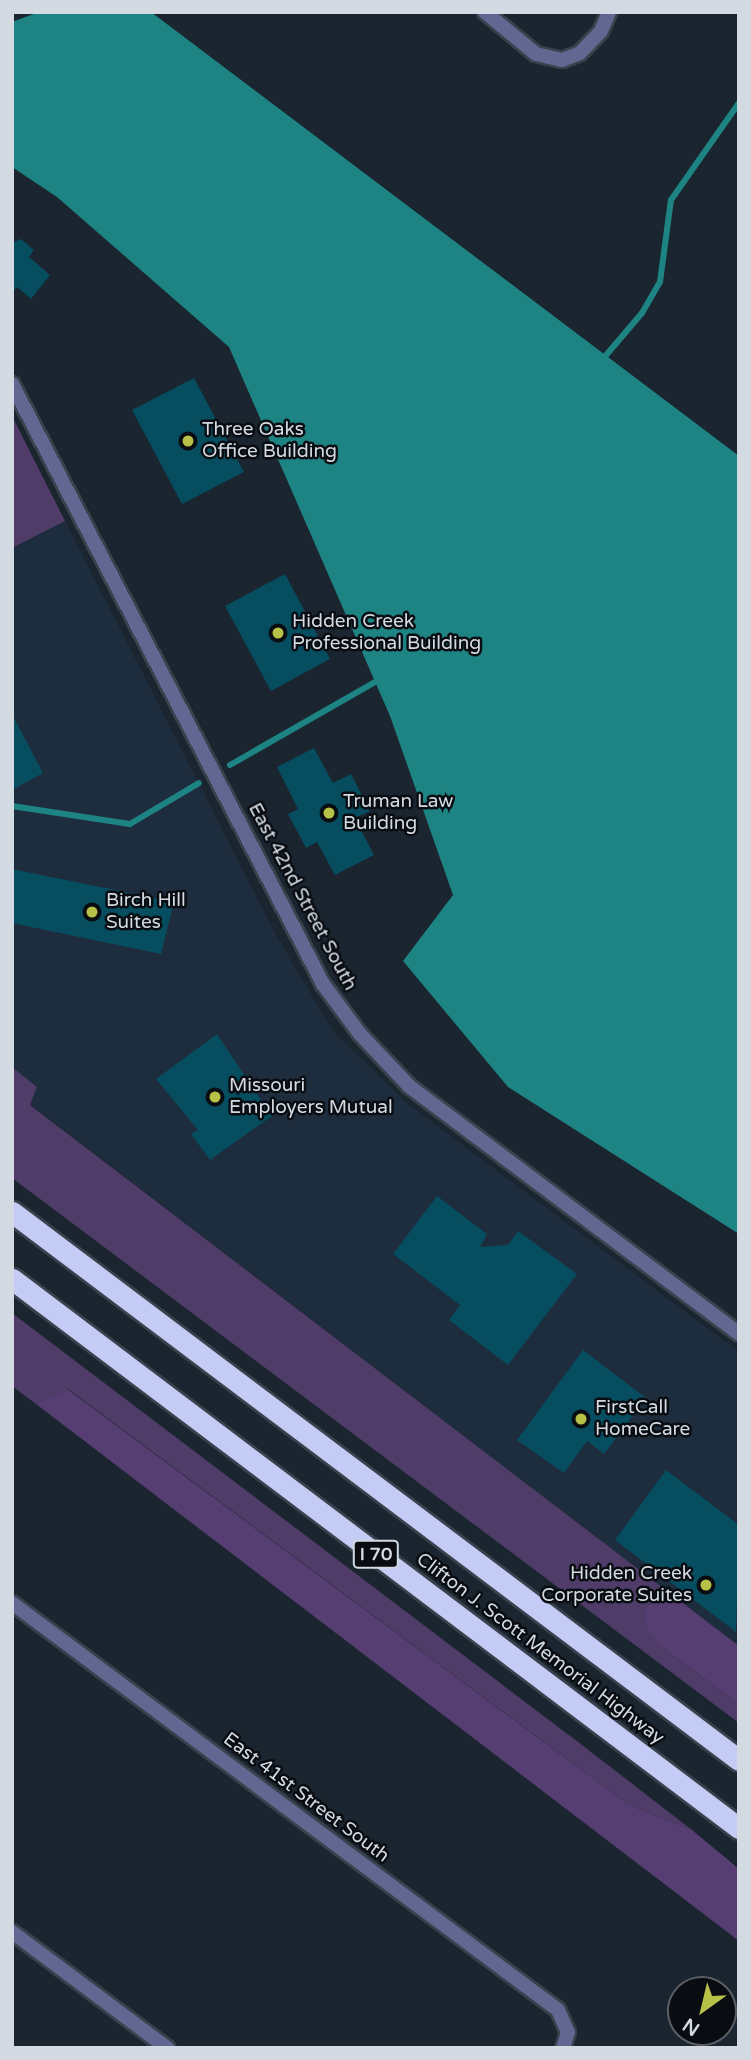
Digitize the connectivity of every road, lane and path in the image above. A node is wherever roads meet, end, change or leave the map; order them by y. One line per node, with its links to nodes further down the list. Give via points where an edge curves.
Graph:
1 (485, 12): 2 (street, via 536,54 562,60 574,56 601,31)
2 (609, 12)
3 (12, 384): 6 (street, East 42nd Street South, via 323,984 360,1034 409,1086)
4 (12, 1212): 8 (highway, Clifton J. Scott Memorial Highway / I 70)
5 (12, 1279): 9 (highway, Clifton J. Scott Memorial Highway / I 70)
6 (739, 1334)
7 (12, 1603): 12 (street, East 41st Street South, via 558,2010 568,2032)
8 (739, 1760)
9 (739, 1828)
10 (12, 1932): 11 (street)
11 (167, 2048)
12 (564, 2048)

